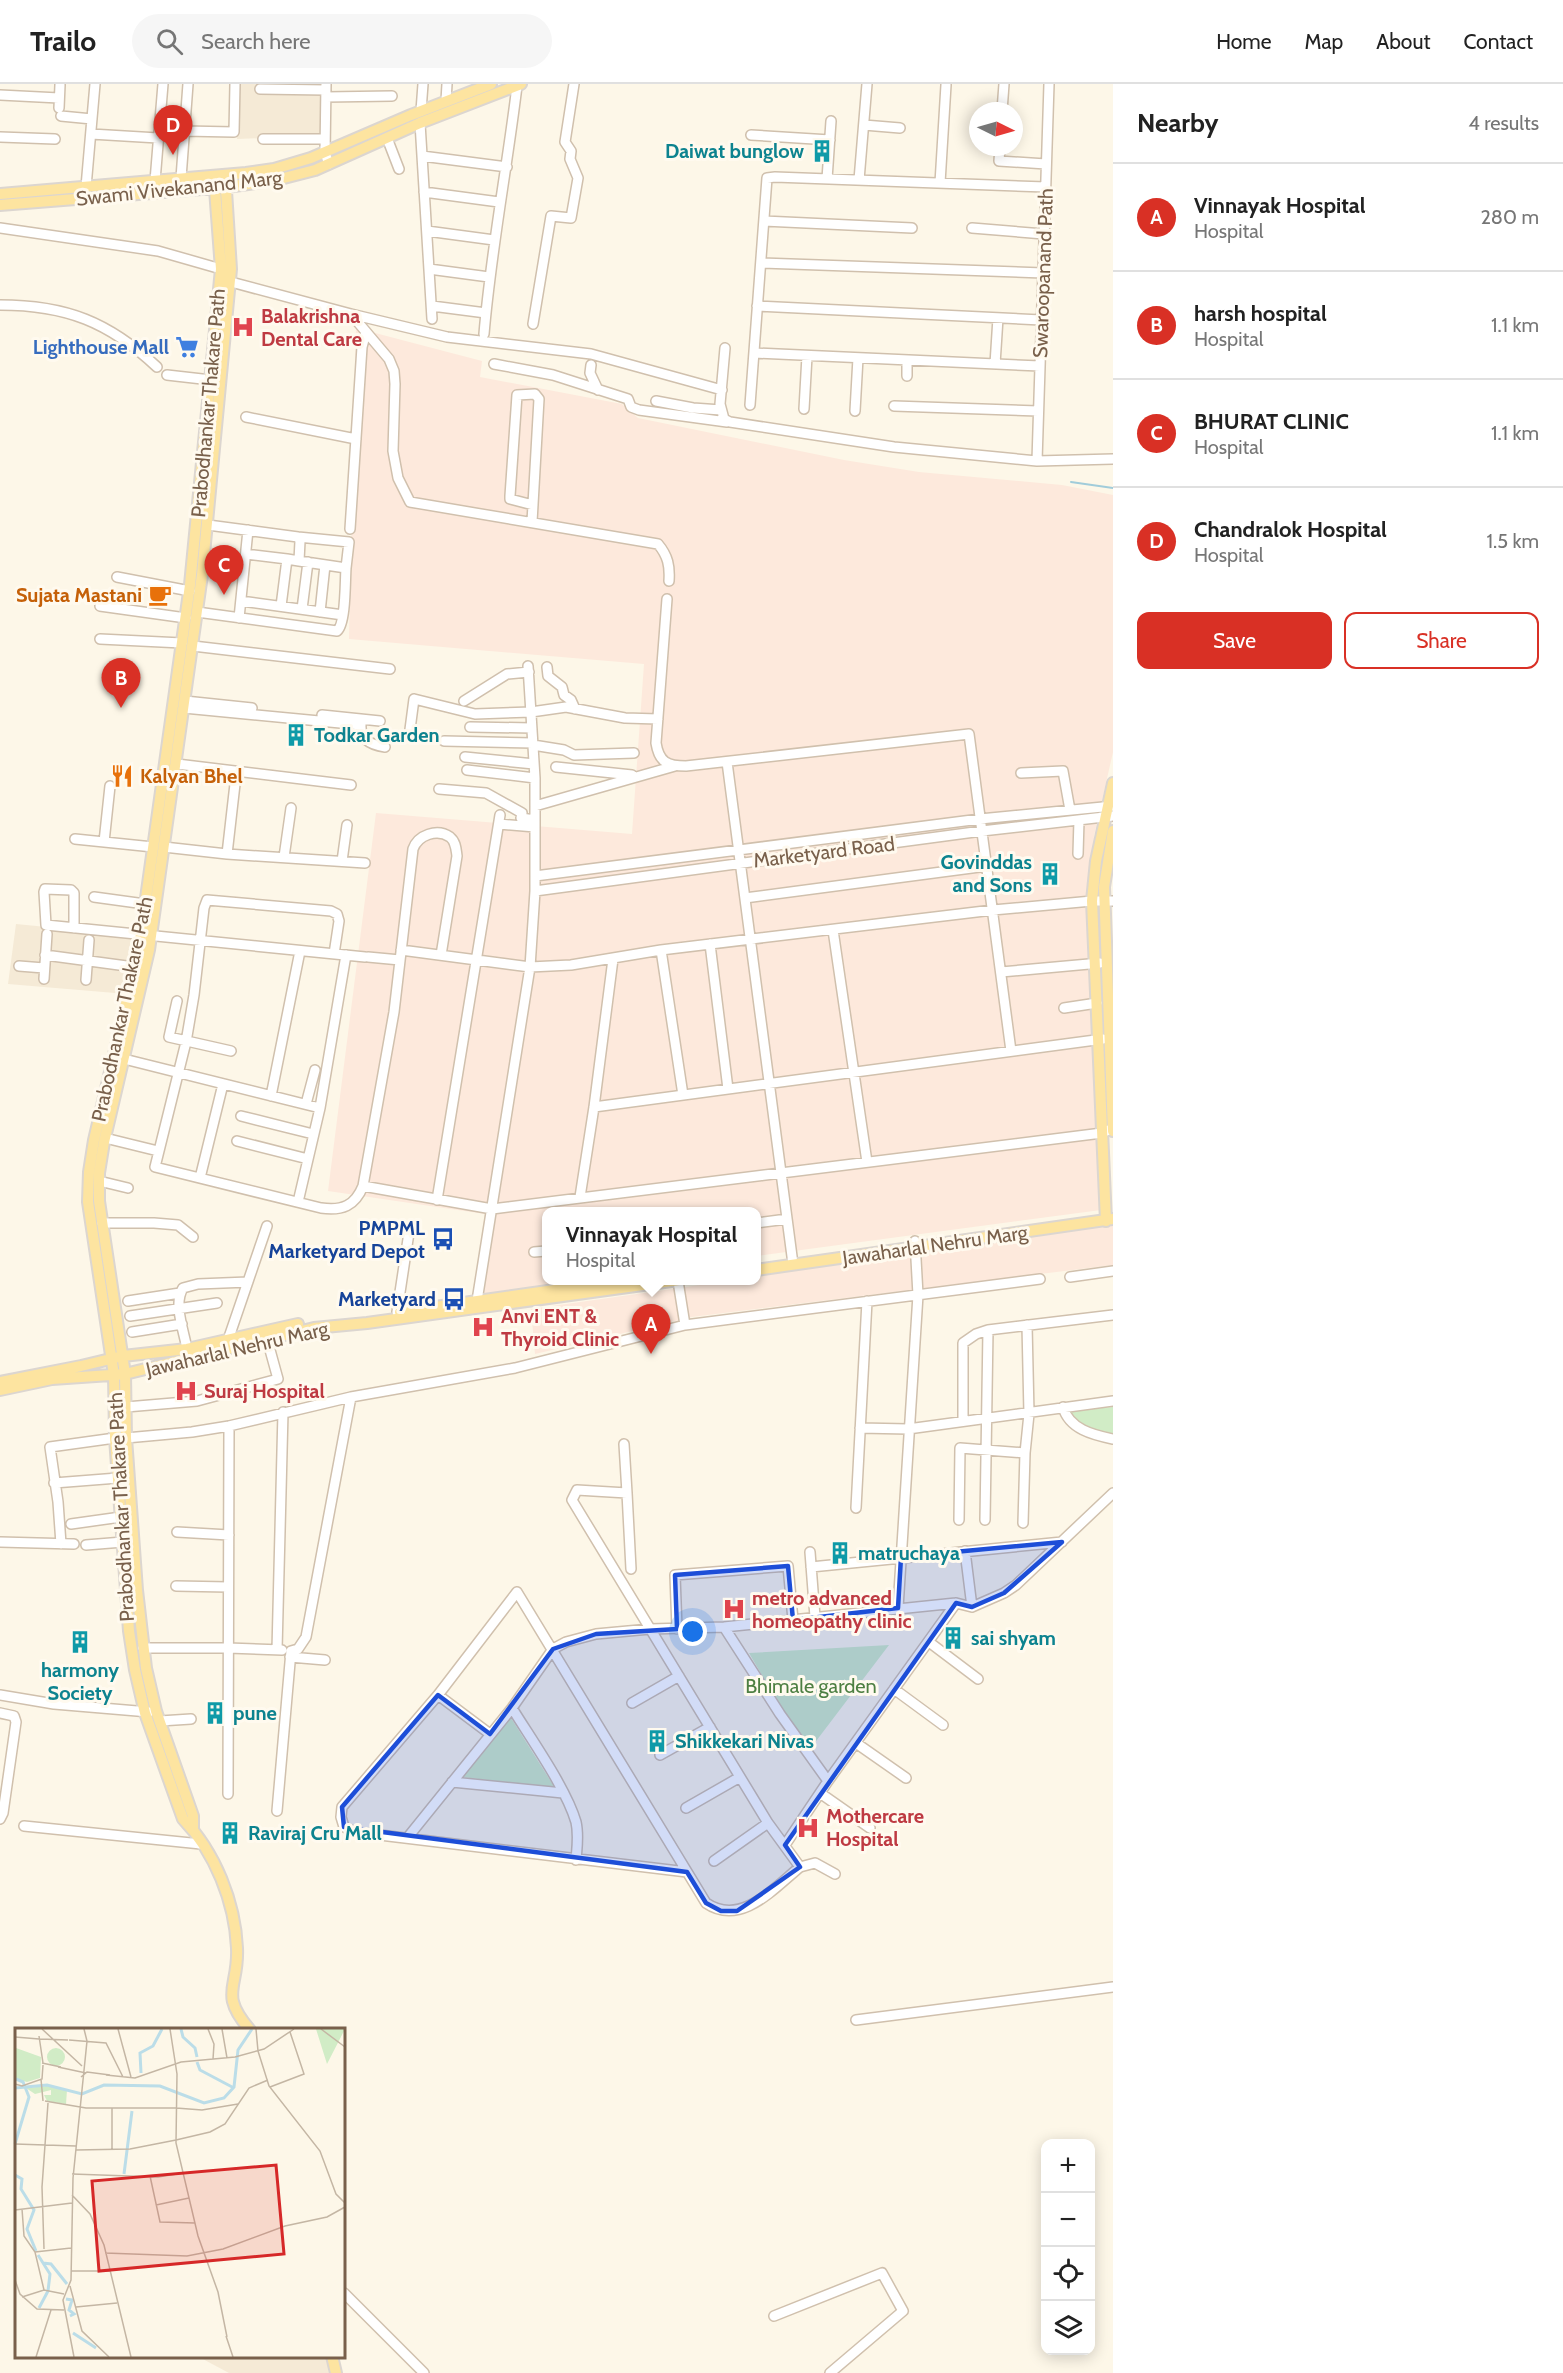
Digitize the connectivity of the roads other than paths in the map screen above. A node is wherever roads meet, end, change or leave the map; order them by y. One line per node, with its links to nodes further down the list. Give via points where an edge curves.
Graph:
1 (95, 84): 24 (street)
2 (163, 84): 33 (street)
3 (188, 84): 29 (street)
4 (236, 84): 29 (street, via 234,132)
5 (423, 84): 23 (street)
6 (447, 84): 21 (street)
7 (491, 84): 15 (main road, Swami Vivekanand Marg)
8 (574, 84): 80 (street, via 565,142 578,178 573,208 571,218 551,216)
9 (867, 84): 27 (street)
10 (1004, 84): 22 (street)
11 (1049, 84): 43 (street, Swaroopanand Path)
12 (60, 85): 20 (street)
13 (519, 85): 26 (main road, Swami Vivekanand Marg); 44 (street)
14 (946, 86): 52 (street)
15 (470, 88): 21 (main road, Swami Vivekanand Marg)
16 (260, 89): 17 (street)
17 (326, 90): 19 (street); 37 (street)
18 (0, 95): 20 (street)
19 (392, 96)
20 (59, 98): 24 (street, via 60,112)
21 (446, 101): 23 (main road, Swami Vivekanand Marg)
22 (1003, 102)
23 (421, 111): 42 (main road, Swami Vivekanand Marg)
24 (92, 119): 30 (street)
25 (831, 121): 38 (street)
26 (420, 123): 34 (main road, Swami Vivekanand Marg); 39 (street)
27 (864, 125): 28 (street); 49 (street)
28 (900, 128)
29 (184, 131): 47 (street)
30 (91, 134): 33 (street); 53 (street)
31 (751, 135): 38 (street)
32 (0, 137): 35 (street)
33 (158, 138): 50 (street)
34 (387, 138): 42 (main road, Swami Vivekanand Marg); 45 (street)
35 (55, 139)
36 (263, 139): 37 (street)
37 (325, 139): 42 (street)
38 (830, 140): 48 (street)
39 (422, 156): 44 (street); 55 (street)
40 (999, 156): 43 (street, via 999,161)
41 (311, 158): 42 (main road, Swami Vivekanand Marg); 46 (street); 51 (main road, Swami Vivekanand Marg)
42 (327, 159): 46 (main road, Swami Vivekanand Marg)
43 (1046, 164): 54 (street, Swaroopanand Path)
44 (507, 167): 57 (street)
45 (399, 169)
46 (315, 170): 51 (main road, Swami Vivekanand Marg, via 276,180)
47 (181, 178): 50 (main road, Swami Vivekanand Marg); 51 (main road, Swami Vivekanand Marg)
48 (827, 179): 49 (street); 59 (street, via 767,178)
49 (859, 180): 52 (street)
50 (154, 181): 53 (main road, Swami Vivekanand Marg)
51 (220, 182): 58 (main road, Swami Vivekanand Marg); 68 (main road, Prabodhankar Thakare Path); 71 (main road, Prabodhankar Thakare Path)
52 (940, 183): 54 (street)
53 (86, 187): 56 (main road, Swami Vivekanand Marg)
54 (1046, 188): 64 (street, Swaroopanand Path)
55 (424, 192): 57 (street); 63 (street)
56 (0, 194)
57 (499, 202): 65 (street)
58 (0, 206)
59 (764, 221): 61 (street); 66 (street)
60 (0, 228): 68 (street, via 158,251)
61 (912, 228)
62 (972, 228): 64 (street)
63 (427, 231): 65 (street); 67 (street)
64 (1044, 234): 69 (street, Swaroopanand Path)
65 (494, 240): 70 (street)
66 (761, 263): 69 (street); 74 (street)
67 (429, 268): 70 (street); 73 (street)
68 (221, 269): 95 (main road, Prabodhankar Thakare Path)
69 (1043, 273): 79 (street, Swaroopanand Path)
70 (489, 277): 75 (street)
71 (231, 282): 76 (street); 112 (main road, Prabodhankar Thakare Path)
72 (0, 305): 92 (street, via 47,308 110,329)
73 (432, 306): 75 (street); 78 (street)
74 (758, 306): 77 (street); 84 (street)
75 (486, 313): 82 (street)
76 (351, 314): 81 (street); 97 (street, via 447,337 591,354)
77 (998, 318): 79 (street); 89 (street)
78 (432, 319)
79 (1041, 320): 91 (street, Swaroopanand Path)
80 (533, 324)
81 (366, 332): 107 (street); 111 (street, via 394,371 393,451 398,478 410,502)
82 (484, 334)
83 (725, 348): 97 (street)
84 (754, 353): 85 (street); 99 (street)
85 (807, 356): 86 (street); 101 (street)
86 (858, 358): 87 (street); 103 (street)
87 (907, 360): 89 (street); 94 (street)
88 (494, 364): 96 (street, via 553,375)
89 (995, 364): 91 (street)
90 (591, 365): 96 (street)
91 (1040, 366): 104 (street, Swaroopanand Path)
92 (158, 367)
93 (167, 375): 95 (street)
94 (908, 376)
95 (211, 380): 121 (main road, Prabodhankar Thakare Path)
96 (598, 390): 106 (street, via 628,399 639,410)
97 (722, 390): 102 (street)
98 (656, 401): 102 (street)
99 (750, 405)
100 (894, 406): 104 (street)
101 (804, 409)
102 (721, 410): 106 (street, via 724,420)
103 (855, 411)
104 (1038, 411): 109 (street, Swaroopanand Path)
105 (246, 417): 107 (street)
106 (729, 422): 109 (street, via 894,447)
107 (356, 439): 113 (street)
108 (1113, 459): 109 (street)
109 (1037, 461)
110 (533, 505): 110 (street, via 539,399 535,394 524,394 517,395 510,499); 111 (street)
111 (532, 522): 123 (street, via 658,544 670,565)
112 (208, 525): 114 (street); 121 (main road, Prabodhankar Thakare Path)
113 (350, 528)
114 (248, 530): 115 (street); 116 (street)
115 (298, 537): 118 (street); 120 (street, via 349,542)
116 (246, 554): 117 (street); 126 (street)
117 (287, 559): 118 (street); 128 (street)
118 (303, 561): 119 (street); 129 (street)
119 (325, 565): 120 (street); 131 (street)
120 (346, 568): 132 (street)
121 (197, 574): 124 (main road, Prabodhankar Thakare Path); 130 (main road, Prabodhankar Thakare Path)
122 (117, 577): 124 (street)
123 (669, 581)
124 (190, 591): 133 (main road, Prabodhankar Thakare Path)
125 (667, 599): 143 (street)
126 (241, 601): 128 (street); 134 (street)
127 (100, 606): 133 (street)
128 (281, 606): 129 (street)
129 (302, 609): 131 (street)
130 (197, 612): 134 (street); 136 (main road, Prabodhankar Thakare Path)
131 (320, 612): 132 (street)
132 (343, 615): 134 (street, via 337,631)
133 (186, 618): 136 (main road, Prabodhankar Thakare Path)
134 (239, 618)
135 (100, 639): 136 (street)
136 (188, 645): 138 (street); 140 (main road, Prabodhankar Thakare Path); 179 (main road, Prabodhankar Thakare Path)
137 (547, 667): 141 (street, via 548,676 562,687)
138 (390, 669)
139 (464, 701): 142 (street, via 507,674 528,669)
140 (185, 705): 144 (street); 150 (street, via 361,725 360,734 365,741); 154 (main road, Prabodhankar Thakare Path)
141 (575, 709): 142 (street); 143 (street)
142 (531, 712): 146 (street); 147 (street, via 475,714 414,699)
143 (658, 719): 156 (street, via 657,754)
144 (380, 721)
145 (470, 727): 146 (street)
146 (532, 728): 149 (street)
147 (409, 737)
148 (444, 741): 149 (street)
149 (533, 744): 151 (street, via 574,755); 155 (street)
150 (385, 747)
151 (634, 753)
152 (465, 757): 155 (street)
153 (727, 762): 156 (street); 171 (street, via 969,734); 180 (street)
154 (177, 764): 164 (street); 179 (main road, Prabodhankar Thakare Path)
155 (534, 764): 161 (street)
156 (675, 766): 160 (street)
157 (556, 767): 160 (street)
158 (467, 770): 161 (street)
159 (1021, 773): 169 (street, via 1063,771)
160 (636, 777): 167 (street)
161 (535, 778): 167 (street)
162 (1113, 783): 170 (main road)
163 (235, 784): 181 (street)
164 (351, 784)
165 (110, 786): 178 (street)
166 (439, 789): 173 (street, via 486,793)
167 (535, 806): 173 (street)
168 (291, 808): 183 (street)
169 (1070, 810): 170 (street, Marketyard Road); 171 (street, Marketyard Road)
170 (1110, 811): 172 (street, Marketyard Road); 192 (main road, via 1096,861)
171 (980, 819): 175 (street); 180 (street, Marketyard Road)
172 (1079, 820): 175 (street, Marketyard Road); 182 (street)
173 (535, 824): 188 (street); 212 (street, via 499,819)
174 (347, 825): 184 (street)
175 (982, 831): 186 (street, Marketyard Road); 187 (street)
176 (1113, 831): 193 (main road, via 1106,863)
177 (75, 839): 178 (street)
178 (104, 842): 179 (street)
179 (159, 847): 181 (street); 194 (main road, Prabodhankar Thakare Path); 199 (main road, Prabodhankar Thakare Path)
180 (739, 851): 186 (street); 188 (street, Marketyard Road)
181 (227, 854): 183 (street)
182 (1078, 854)
183 (284, 857): 184 (street)
184 (342, 861): 185 (street)
185 (365, 863)
186 (740, 863): 189 (street, Marketyard Road); 191 (street)
187 (987, 866): 191 (street); 195 (street)
188 (535, 876): 189 (street)
189 (535, 891): 219 (street)
190 (94, 897): 194 (street)
191 (745, 898): 200 (street)
192 (1092, 901): 193 (street); 195 (street); 216 (main road)
193 (1109, 901): 204 (main road)
194 (145, 904): 199 (main road, Prabodhankar Thakare Path)
195 (993, 910): 197 (street); 221 (street)
196 (74, 928): 196 (street, via 46,925 45,889 74,893); 199 (street)
197 (833, 930): 200 (street); 234 (street)
198 (47, 934): 209 (street)
199 (146, 935): 202 (street); 218 (main road, Prabodhankar Thakare Path); 231 (main road, Prabodhankar Thakare Path)
200 (750, 939): 203 (street); 236 (street)
201 (89, 940): 214 (street)
202 (199, 940): 207 (street); 208 (street, via 207,900 331,911 339,921); 228 (street)
203 (710, 944): 206 (street); 237 (street)
204 (1109, 949): 216 (main road)
205 (401, 950): 211 (street); 211 (street, via 413,849 424,835 435,833 450,837 457,856); 215 (street)
206 (661, 950): 213 (street); 238 (street)
207 (300, 951): 208 (street); 239 (street)
208 (334, 954): 210 (street)
209 (45, 955): 214 (street); 220 (street)
210 (346, 955): 215 (street); 242 (street)
211 (441, 955): 212 (street)
212 (478, 959): 219 (street); 257 (street)
213 (613, 959): 219 (street); 241 (street)
214 (87, 960): 218 (street); 223 (street)
215 (400, 960): 254 (street)
216 (1101, 963): 221 (street); 225 (main road); 227 (main road)
217 (19, 966): 220 (street)
218 (135, 967): 298 (main road, Prabodhankar Thakare Path, via 89,1172 88,1202)
219 (530, 967): 259 (street)
220 (44, 968): 222 (street)
221 (1001, 972): 230 (street)
222 (44, 979)
223 (86, 980)
224 (177, 1001): 228 (street, via 169,1037)
225 (1097, 1003): 226 (street); 227 (main road)
226 (1064, 1008)
227 (1104, 1039): 230 (street); 244 (main road)
228 (186, 1042): 229 (street); 233 (street)
229 (231, 1051)
230 (1011, 1051): 234 (street)
231 (124, 1059): 233 (street); 246 (main road, Prabodhankar Thakare Path)
232 (315, 1070): 240 (street)
233 (179, 1072): 235 (street); 248 (street)
234 (854, 1072): 236 (street); 250 (street)
235 (224, 1084): 239 (street); 252 (street)
236 (769, 1084): 237 (street); 251 (street)
237 (728, 1089): 238 (street)
238 (683, 1095): 241 (street)
239 (271, 1096): 240 (street)
240 (306, 1104): 242 (street)
241 (594, 1107): 256 (street)
242 (320, 1108): 245 (street)
243 (241, 1116): 245 (street)
244 (1110, 1130): 250 (street); 260 (main road)
245 (313, 1134): 249 (street)
246 (105, 1138): 248 (street); 253 (main road, Prabodhankar Thakare Path)
247 (237, 1141): 249 (street)
248 (159, 1151): 252 (street, via 155,1167)
249 (308, 1159): 258 (street)
250 (867, 1162): 251 (street)
251 (781, 1173): 256 (street); 261 (street)
252 (200, 1178): 258 (street)
253 (99, 1181): 255 (street); 262 (main road, Prabodhankar Thakare Path)
254 (363, 1186): 257 (street); 258 (street, via 358,1199 347,1207 333,1210)
255 (128, 1188)
256 (580, 1197): 259 (street)
257 (437, 1200): 259 (street)
258 (298, 1202)
259 (492, 1209): 285 (street)
260 (1109, 1216): 267 (main road, Jawaharlal Nehru Marg)
261 (787, 1220): 263 (street); 270 (street)
262 (102, 1223): 266 (street, via 178,1225); 298 (main road, Prabodhankar Thakare Path)
263 (761, 1223)
264 (267, 1226): 276 (street)
265 (410, 1226): 287 (street)
266 (193, 1237)
267 (915, 1244): 270 (main road, Jawaharlal Nehru Marg); 281 (street)
268 (542, 1251): 269 (street)
269 (534, 1252)
270 (792, 1261): 271 (main road, Jawaharlal Nehru Marg); 272 (main road, Jawaharlal Nehru Marg)
271 (761, 1262)
272 (761, 1269)
273 (1113, 1271): 274 (street)
274 (1070, 1277)
275 (1040, 1280): 281 (street)
276 (248, 1282): 280 (street, via 198,1284 183,1288); 296 (street)
277 (600, 1285): 285 (main road, Jawaharlal Nehru Marg)
278 (644, 1285): 285 (main road, Jawaharlal Nehru Marg)
279 (679, 1285): 291 (street)
280 (180, 1293): 282 (street); 286 (street)
281 (918, 1295): 283 (street); 313 (street)
282 (128, 1300)
283 (867, 1301): 291 (street); 312 (street)
284 (217, 1304): 286 (street)
285 (477, 1305): 287 (main road, Jawaharlal Nehru Marg); 295 (main road, Jawaharlal Nehru Marg)
286 (179, 1309): 289 (street); 290 (street)
287 (397, 1312): 295 (main road, Jawaharlal Nehru Marg, via 313,1321)
288 (1113, 1315): 292 (street)
289 (130, 1316)
290 (182, 1324): 294 (street); 297 (street)
291 (685, 1325): 303 (street, via 514,1368)
292 (1027, 1326): 293 (street); 308 (street)
293 (988, 1330): 309 (street); 310 (street, via 963,1343)
294 (132, 1332)
295 (271, 1335): 296 (main road, Jawaharlal Nehru Marg); 300 (main road, Jawaharlal Nehru Marg); 305 (street, via 278,1379 198,1401)
296 (228, 1340): 297 (main road, Jawaharlal Nehru Marg)
297 (187, 1349): 298 (main road, Jawaharlal Nehru Marg)
298 (117, 1357): 299 (main road, Jawaharlal Nehru Marg); 300 (main road, Prabodhankar Thakare Path)
299 (81, 1372): 300 (main road, Jawaharlal Nehru Marg); 301 (main road); 302 (main road)
300 (119, 1375): 305 (main road, Prabodhankar Thakare Path); 314 (main road, Prabodhankar Thakare Path)
301 (0, 1383)
302 (0, 1390)
303 (351, 1397): 307 (street); 357 (street, via 306,1636)
304 (1113, 1401): 306 (street)
305 (126, 1407): 314 (main road, Prabodhankar Thakare Path)
306 (1063, 1407): 308 (street); 315 (street, via 1076,1427)
307 (283, 1412): 311 (street); 356 (street)
308 (1029, 1414): 309 (street); 318 (street)
309 (987, 1418): 310 (street); 317 (street)
310 (963, 1421): 313 (street)
311 (229, 1426): 314 (street); 330 (street)
312 (860, 1428): 313 (street); 323 (street)
313 (908, 1429): 339 (street)
314 (121, 1438): 319 (main road, Prabodhankar Thakare Path); 320 (street, via 50,1448); 353 (main road, Prabodhankar Thakare Path)
315 (1113, 1439)
316 (624, 1444): 321 (street)
317 (987, 1449): 318 (street); 325 (street, via 960,1448); 326 (street)
318 (1025, 1453): 327 (street)
319 (118, 1478): 320 (street); 324 (main road, Prabodhankar Thakare Path)
320 (54, 1483): 334 (street)
321 (627, 1493): 341 (street); 350 (street, via 577,1490 572,1500)
322 (1113, 1493): 333 (street)
323 (856, 1508)
324 (121, 1517): 328 (street); 332 (main road, Prabodhankar Thakare Path)
325 (959, 1520)
326 (985, 1520)
327 (1023, 1523)
328 (71, 1524)
329 (177, 1532): 330 (street)
330 (229, 1535): 343 (street)
331 (0, 1542): 334 (street)
332 (123, 1542): 336 (street); 367 (main road, Prabodhankar Thakare Path, via 135,1670)
333 (1062, 1542): 337 (street); 345 (street, via 1016,1586)
334 (61, 1544): 335 (street)
335 (74, 1544)
336 (86, 1545)
337 (965, 1551): 339 (street); 345 (street)
338 (810, 1552): 340 (street)
339 (901, 1557): 340 (street); 346 (street)
340 (811, 1566): 347 (street)
341 (631, 1569)
342 (176, 1586): 343 (street)
343 (228, 1587): 354 (street)
344 (956, 1603): 345 (street); 346 (street); 352 (street)
345 (972, 1607)
346 (898, 1608): 347 (street)
347 (815, 1617): 348 (street)
348 (794, 1620): 349 (street); 351 (street, via 788,1566 675,1575)
349 (724, 1628): 351 (street); 376 (street)
350 (650, 1629): 351 (street); 355 (street, via 578,1638); 359 (street)
351 (677, 1629)
352 (929, 1642): 360 (street); 361 (street)
353 (143, 1648): 354 (street); 367 (main road, Prabodhankar Thakare Path)
354 (228, 1648): 356 (street); 380 (street)
355 (553, 1649): 363 (street, via 517,1592); 365 (street); 394 (street)
356 (277, 1650): 357 (street)
357 (290, 1654): 358 (street); 382 (street)
358 (325, 1660)
359 (680, 1676): 364 (street); 370 (street)
360 (978, 1679)
361 (894, 1689): 369 (street); 372 (street)
362 (0, 1695): 367 (street)
363 (438, 1695): 371 (street); 388 (street, via 342,1807 344,1827 354,1832)
364 (632, 1703)
365 (512, 1707): 371 (street); 378 (street)
366 (0, 1713): 383 (street, via 14,1716 16,1722)
367 (154, 1715): 368 (street); 387 (main road, Prabodhankar Thakare Path, via 193,1816); 387 (main road, Prabodhankar Thakare Path, via 183,1819)
368 (190, 1719)
369 (943, 1725)
370 (710, 1727): 373 (street); 374 (street)
371 (490, 1734): 377 (street)
372 (856, 1743): 375 (street); 376 (street)
373 (660, 1755)
374 (740, 1777): 381 (street); 384 (street)
375 (906, 1778)
376 (828, 1781): 379 (street)
377 (452, 1782): 378 (street); 388 (street)
378 (563, 1793): 391 (street, via 576,1823)
379 (820, 1793): 386 (street); 390 (street)
380 (228, 1794)
381 (686, 1808)
382 (277, 1811)
383 (0, 1819)
384 (768, 1824): 390 (street); 392 (street)
385 (24, 1826): 389 (street)
386 (870, 1828)
387 (193, 1830): 389 (main road, Prabodhankar Thakare Path)
388 (408, 1837): 391 (street)
389 (201, 1844): 398 (main road, Prabodhankar Thakare Path, via 216,1868 232,1913 237,1958 232,2002)
390 (785, 1845): 393 (street)
391 (576, 1860): 394 (street)
392 (714, 1861)
393 (800, 1867): 394 (street, via 748,1908 729,1912 706,1903); 395 (street, via 814,1863)
394 (687, 1872)
395 (835, 1874)
396 (1113, 1987): 397 (street)
397 (856, 2020)
398 (248, 2028)
399 (345, 2295): 403 (street)
400 (774, 2316): 404 (street, via 882,2273 903,2311)
401 (332, 2358): 402 (main road)
402 (336, 2373)
403 (424, 2373)
404 (830, 2373)

